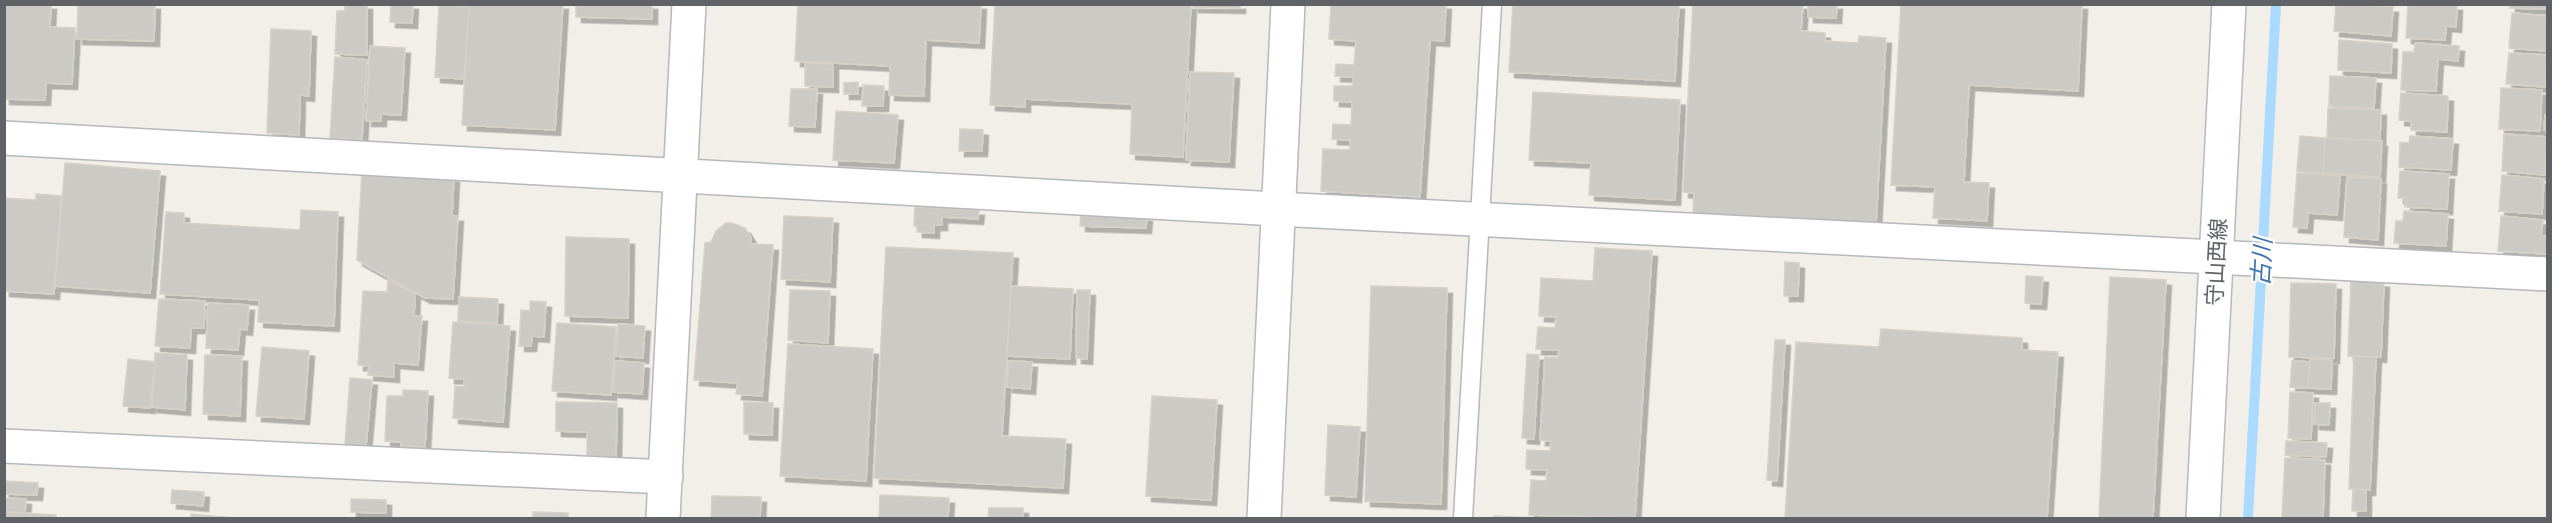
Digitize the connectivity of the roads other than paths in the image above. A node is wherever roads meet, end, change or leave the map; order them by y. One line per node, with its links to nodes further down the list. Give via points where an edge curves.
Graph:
1 (689, 4): 6 (street)
2 (1288, 4): 7 (street)
3 (1492, 4): 8 (lane)
4 (2229, 4): 9 (street, 守山西線)
5 (4, 138): 6 (street)
6 (681, 176): 7 (street); 12 (street)
7 (1276, 210): 8 (street); 14 (street)
8 (1481, 219): 9 (street); 15 (lane)
9 (2244, 258): 10 (street); 16 (street, 守山西線)
10 (2547, 274)
11 (4, 446): 12 (street)
12 (666, 477): 13 (street)
13 (663, 519)
14 (1264, 519)
15 (1463, 519)
16 (2203, 519)

